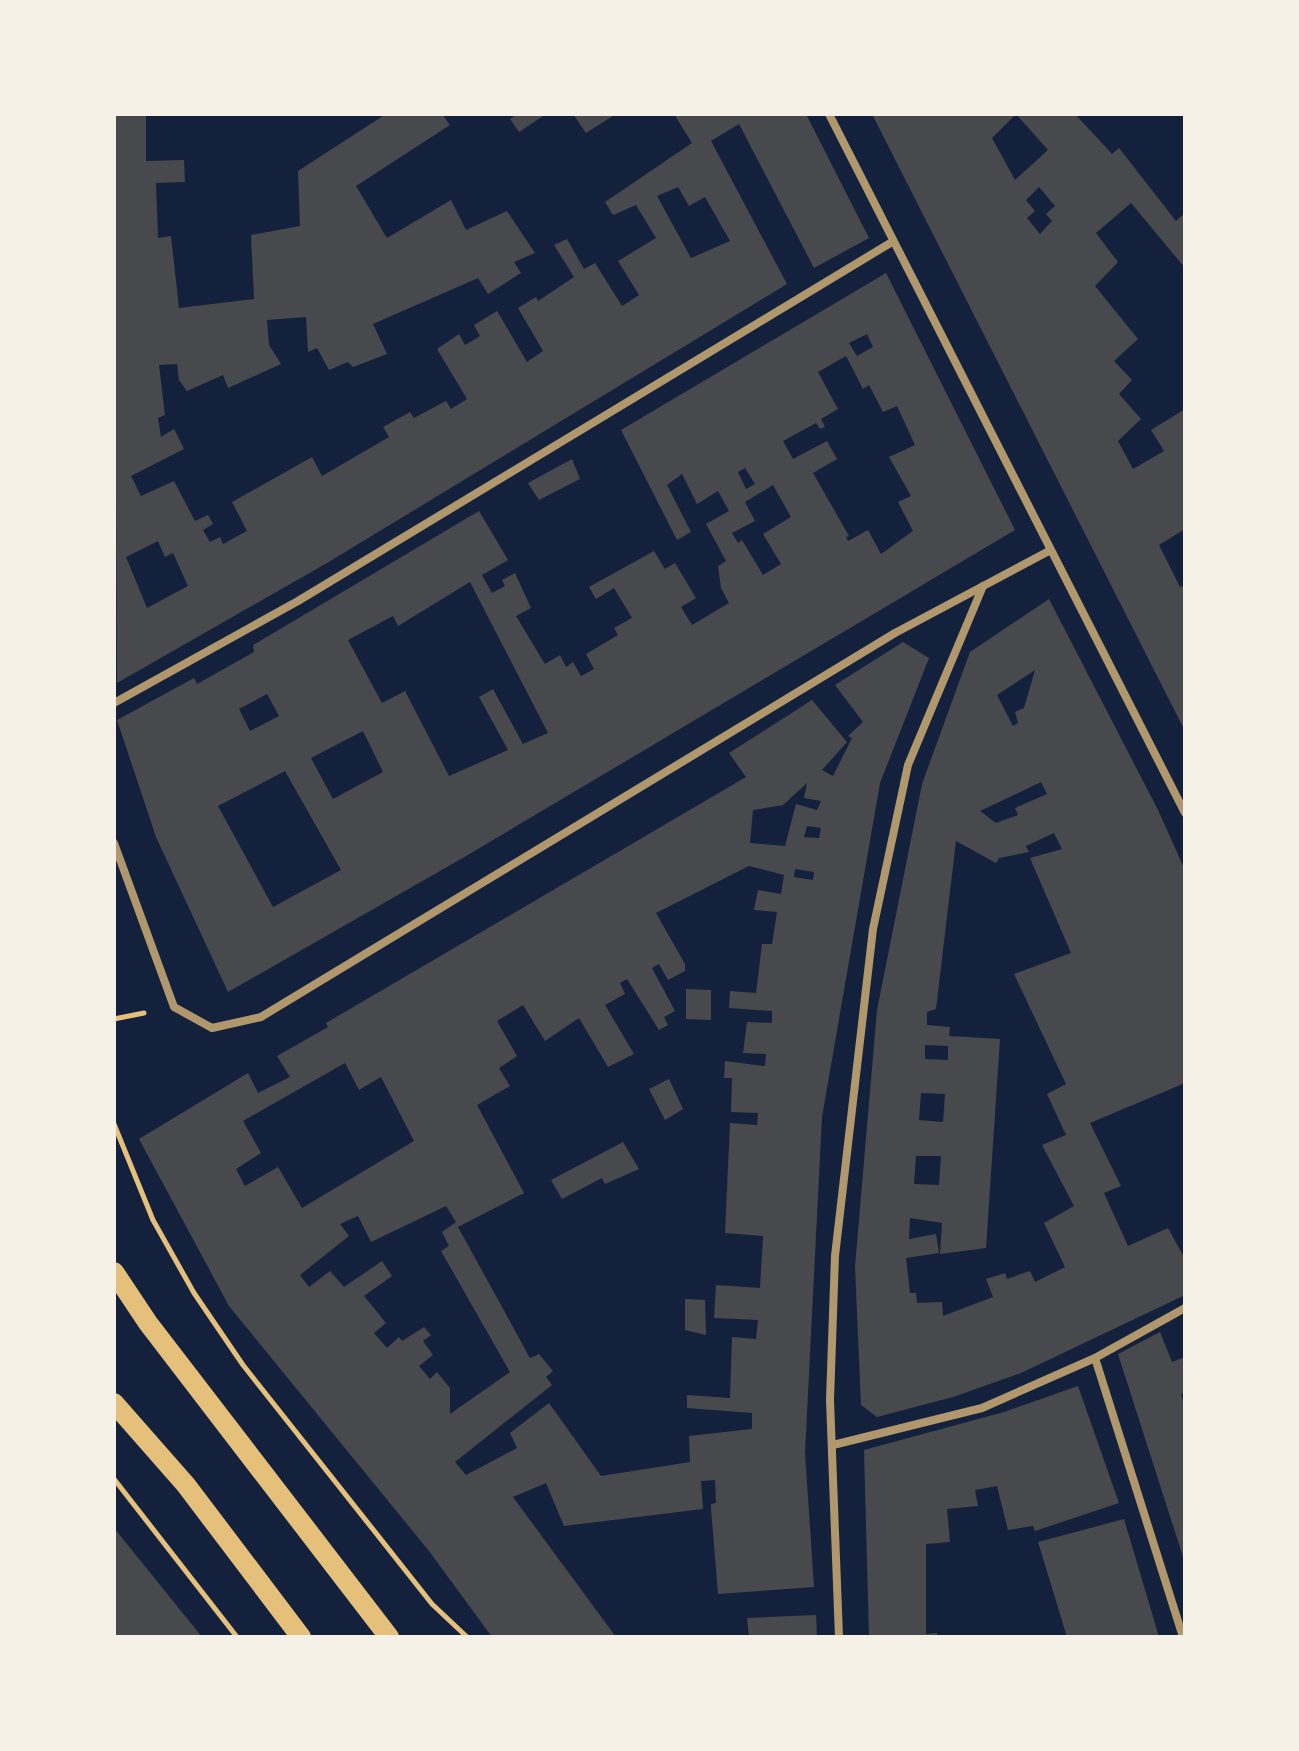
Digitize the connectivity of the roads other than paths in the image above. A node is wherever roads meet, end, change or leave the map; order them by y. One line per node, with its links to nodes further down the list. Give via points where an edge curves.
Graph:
1 (829, 114): 2 (street)
2 (892, 242): 3 (street); 5 (street, via 298,601)
3 (1049, 551): 4 (street); 6 (street)
4 (984, 586): 8 (street, via 895,633 261,1017 212,1028 174,1007); 13 (street, via 908,765 873,929 835,1256)
5 (114, 703)
6 (1181, 791): 7 (street)
7 (1185, 813)
8 (114, 843)
9 (114, 1272): 15 (main road)
10 (1185, 1308): 11 (street)
11 (1095, 1358): 13 (street, via 982,1408); 17 (street)
12 (114, 1403): 14 (main road, via 186,1485)
13 (833, 1445): 16 (street)
14 (301, 1637)
15 (389, 1637)
16 (839, 1637)
17 (1183, 1637)

